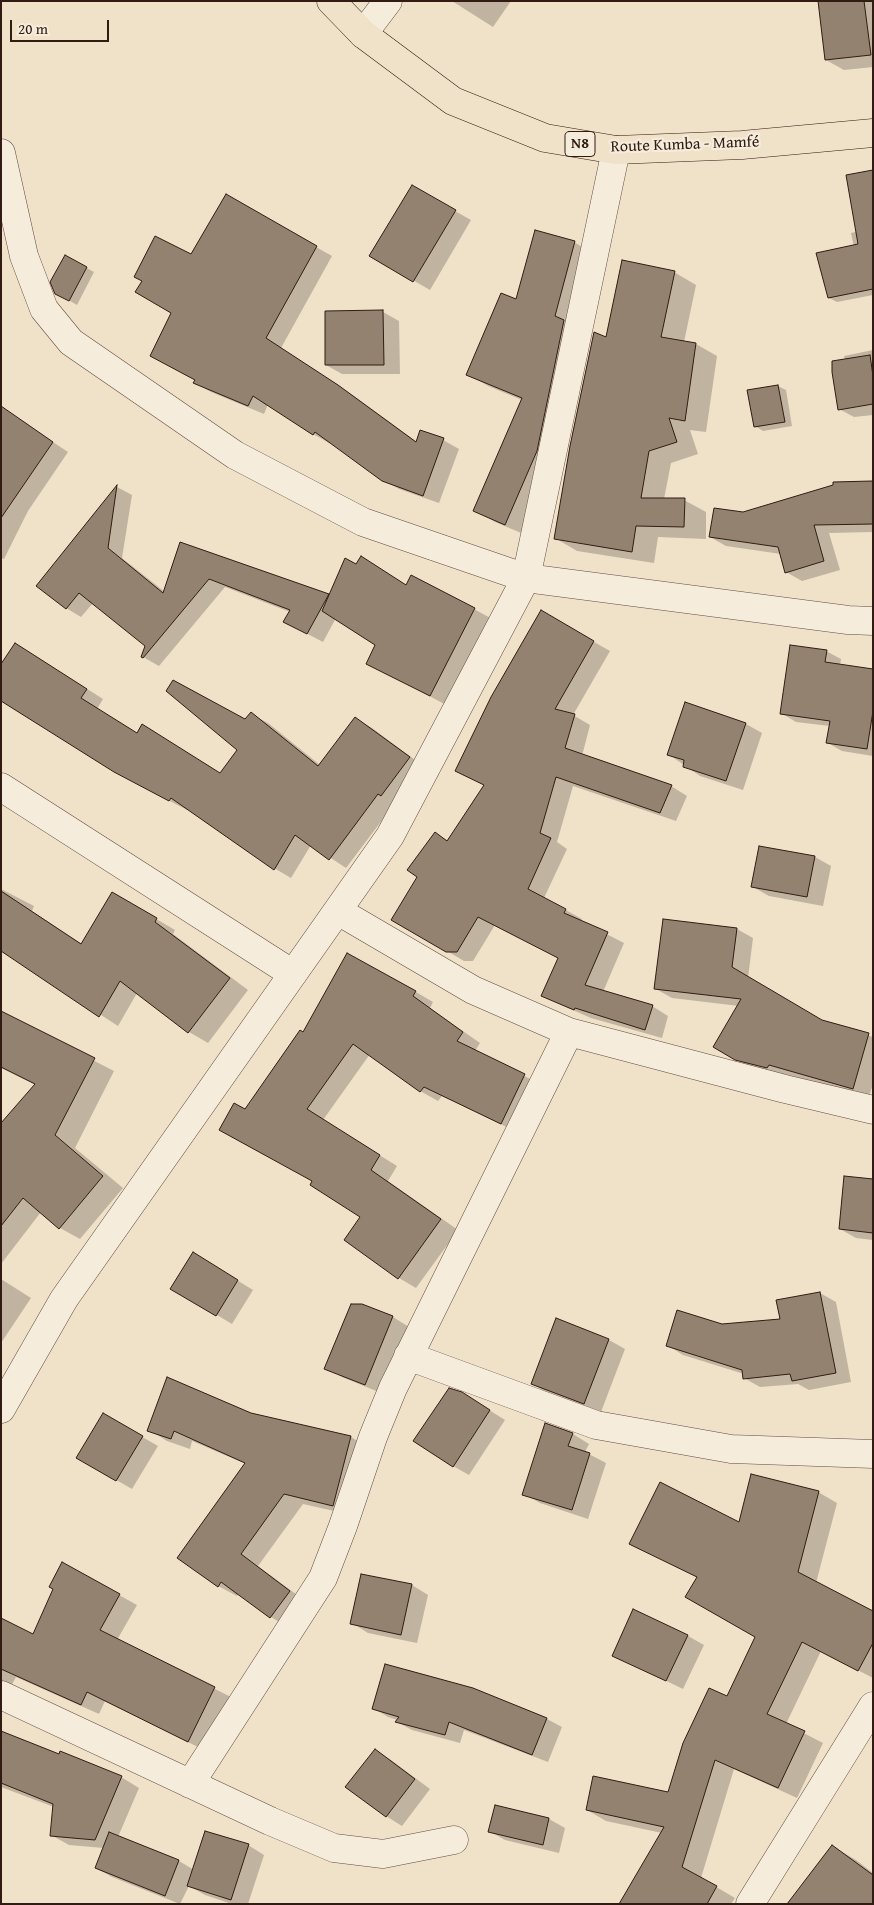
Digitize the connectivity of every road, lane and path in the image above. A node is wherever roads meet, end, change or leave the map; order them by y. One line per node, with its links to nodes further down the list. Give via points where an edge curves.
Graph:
1 (330, 1): 3 (highway, Route Kumba - Mamfé / N8)
2 (388, 1): 3 (street)
3 (363, 34): 5 (highway, Route Kumba - Mamfé / N8, via 453,101 544,138)
4 (873, 133): 5 (highway, Route Kumba - Mamfé / N8, via 742,145)
5 (616, 150): 7 (street)
6 (1, 153): 7 (street, via 24,256 44,309 71,342 235,455 355,518)
7 (526, 578): 8 (street); 10 (street, via 390,836)
8 (873, 621)
9 (1, 787): 11 (street)
10 (338, 911): 11 (street); 12 (street, via 473,990)
11 (293, 974): 15 (street, via 64,1299)
12 (569, 1032): 13 (street); 14 (street)
13 (873, 1110)
14 (408, 1356): 16 (street, via 596,1425 731,1449); 19 (street, via 373,1437 323,1578)
15 (1, 1410)
16 (873, 1454)
17 (1, 1695): 19 (street)
18 (873, 1706): 21 (street)
19 (190, 1784): 20 (street, via 334,1848 383,1854)
20 (454, 1840)
21 (750, 1904)

